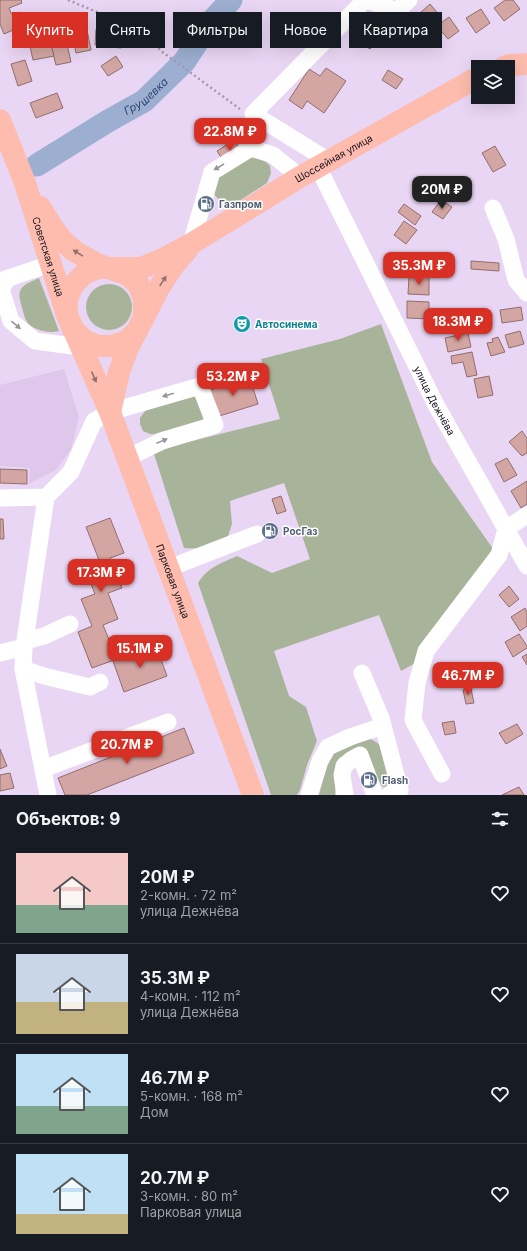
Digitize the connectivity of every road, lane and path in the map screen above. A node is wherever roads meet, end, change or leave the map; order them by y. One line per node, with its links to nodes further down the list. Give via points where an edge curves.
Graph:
1 (68, 0): 7 (path, via 137,25 161,51 241,110)
2 (366, 0): 3 (street, via 397,11); 7 (street)
3 (409, 0)
4 (527, 64): 5 (main road)
5 (515, 66)
6 (471, 81): 9 (main road, Шоссейная улица)
7 (253, 114): 9 (street)
8 (0, 120): 10 (main road, Советская улица)
9 (316, 169): 12 (main road, Шоссейная улица); 12 (street, one-way to 12, via 251,148 212,172); 24 (street, улица Дежнёва, via 436,405)
10 (25, 183): 13 (main road, Советская улица); 14 (main road, Советская улица, one-way to 10, via 96,264 74,251 53,228)
11 (494, 208): 16 (street, via 506,239 516,280)
12 (192, 244): 14 (main road, via 141,268); 17 (main road, one-way to 12, via 173,266)
13 (50, 264): 15 (street); 18 (main road, Советская улица)
14 (114, 268): 17 (main road, via 128,274 139,285 144,300); 18 (main road, via 98,268 84,274 73,285 67,299)
15 (4, 279): 18 (street, one-way to 18, via 1,289 11,321 35,341)
16 (527, 293)
17 (141, 322): 18 (main road, via 128,340 113,346 98,346 84,340); 19 (main road, via 119,372)
18 (73, 330): 19 (main road, Советская улица, one-way to 19)
19 (110, 412): 20 (main road, Парковая улица); 20 (street, one-way to 19, via 162,441 215,425 203,392 200,386); 21 (street, via 94,421 71,472)
20 (127, 458): 27 (main road, Парковая улица)
21 (46, 497): 22 (street); 29 (street)
22 (0, 498)
23 (527, 515): 24 (street)
24 (506, 529): 26 (street, улица Дежнёва); 37 (street, via 499,555 426,651 417,683 413,720)
25 (257, 534): 27 (street)
26 (527, 566)
27 (169, 568): 39 (main road, Парковая улица)
28 (70, 624): 29 (street)
29 (24, 644): 30 (street); 31 (street)
30 (0, 653)
31 (23, 669): 33 (street, via 90,686); 36 (street)
32 (362, 673): 35 (street)
33 (100, 682)
34 (168, 722): 36 (street)
35 (384, 726): 40 (street, via 328,747 320,761); 43 (street, via 400,790)
36 (43, 769): 38 (street)
37 (442, 774)
38 (48, 795)
39 (253, 795)
40 (309, 795)
41 (345, 795): 42 (street, via 342,774 344,766 360,755)
42 (375, 795)
43 (389, 795)

